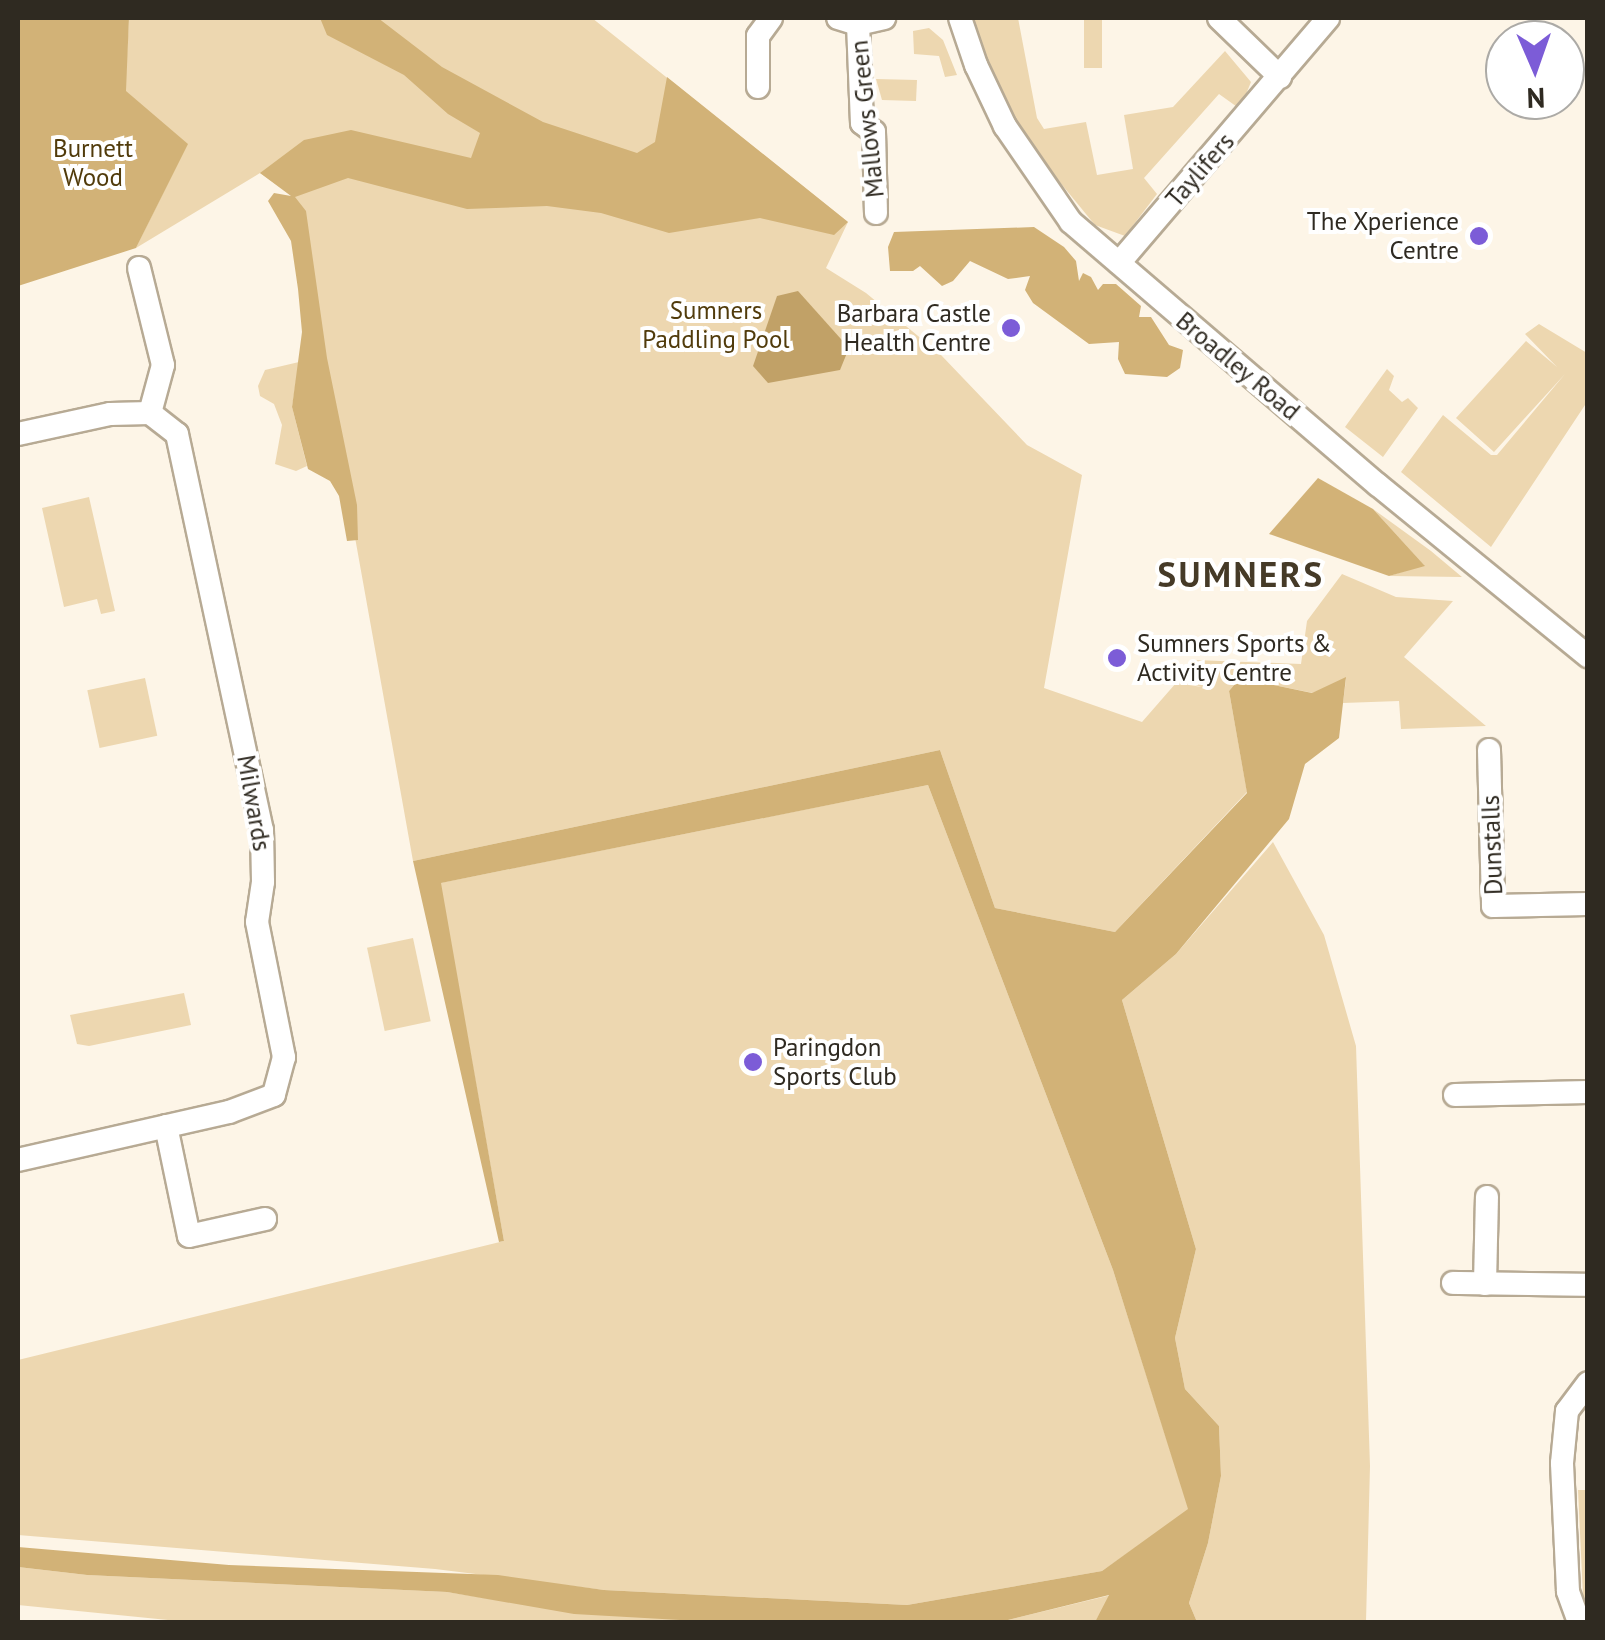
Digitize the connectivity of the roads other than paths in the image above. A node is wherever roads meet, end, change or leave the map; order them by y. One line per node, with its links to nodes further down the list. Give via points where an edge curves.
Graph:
1 (771, 18): 8 (street, via 758,36)
2 (884, 18): 6 (street, Mallows Green)
3 (960, 18): 10 (street, Broadley Road, via 998,111 1042,183 1071,222)
4 (1219, 18): 7 (street)
5 (1328, 18): 7 (street, Taylifers)
6 (848, 21): 9 (street, Mallows Green, via 862,123 874,132)
7 (1280, 78): 10 (street, Taylifers)
8 (758, 86)
9 (876, 213)
10 (1119, 264): 14 (street, Broadley Road)
11 (139, 268): 12 (street, via 163,365)
12 (150, 414): 13 (street, via 110,414); 19 (street, Milwards, via 176,434 262,830 257,922 284,1057 274,1094)
13 (18, 434)
14 (1588, 656)
15 (1490, 750): 16 (street, Dunstalls, via 1493,906)
16 (1588, 904)
17 (1588, 1092): 18 (street)
18 (1456, 1095)
19 (166, 1126): 20 (street, Milwards); 22 (street, via 189,1236)
20 (18, 1160)
21 (1487, 1197): 24 (street)
22 (265, 1219)
23 (1454, 1284): 24 (street)
24 (1485, 1284): 25 (street)
25 (1588, 1285)
26 (1588, 1383): 27 (street, via 1566,1411 1562,1463 1568,1591)
27 (1579, 1622)

